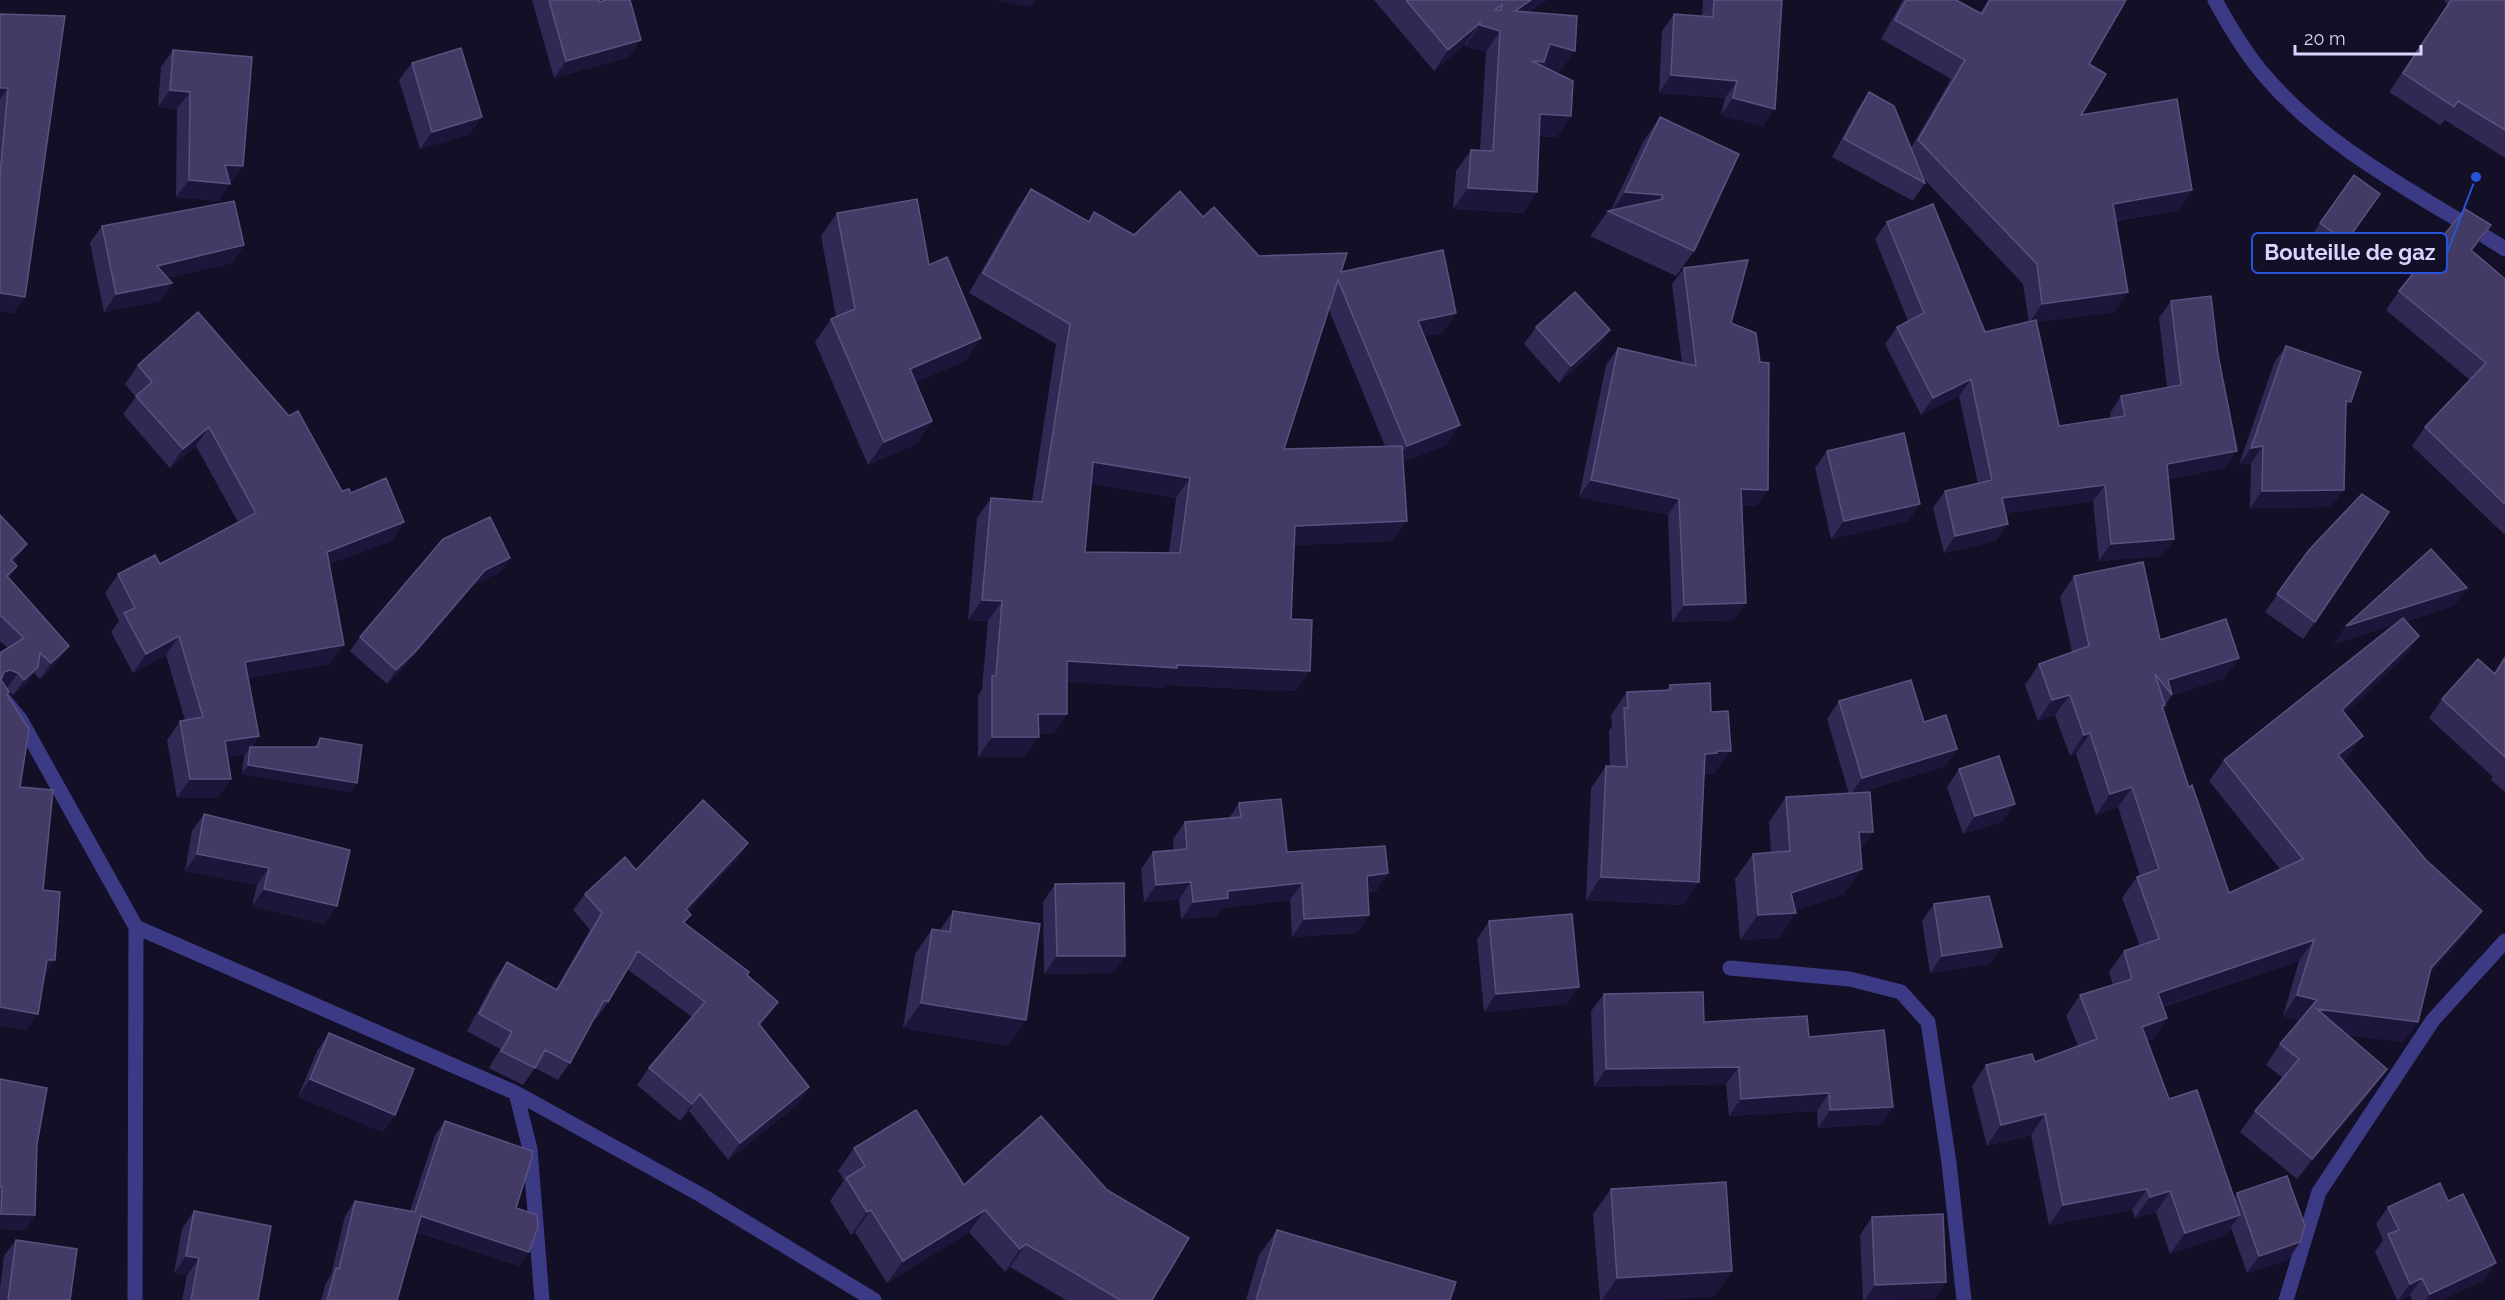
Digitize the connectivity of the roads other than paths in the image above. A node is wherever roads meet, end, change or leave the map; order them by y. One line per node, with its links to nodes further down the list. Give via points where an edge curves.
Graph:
1 (2215, 0): 2 (street, via 2264,76 2308,120 2361,159)
2 (2505, 249)
3 (0, 695): 4 (street, via 20,718)
4 (136, 927): 7 (street); 8 (street)
5 (2505, 941): 12 (street, via 2433,1020 2319,1192)
6 (1730, 968): 11 (street, via 1850,979 1901,992 1928,1022)
7 (516, 1093): 9 (street, via 530,1149); 10 (street, via 701,1195)
8 (135, 1300)
9 (542, 1300)
10 (874, 1300)
11 (1965, 1300)
12 (2286, 1300)

